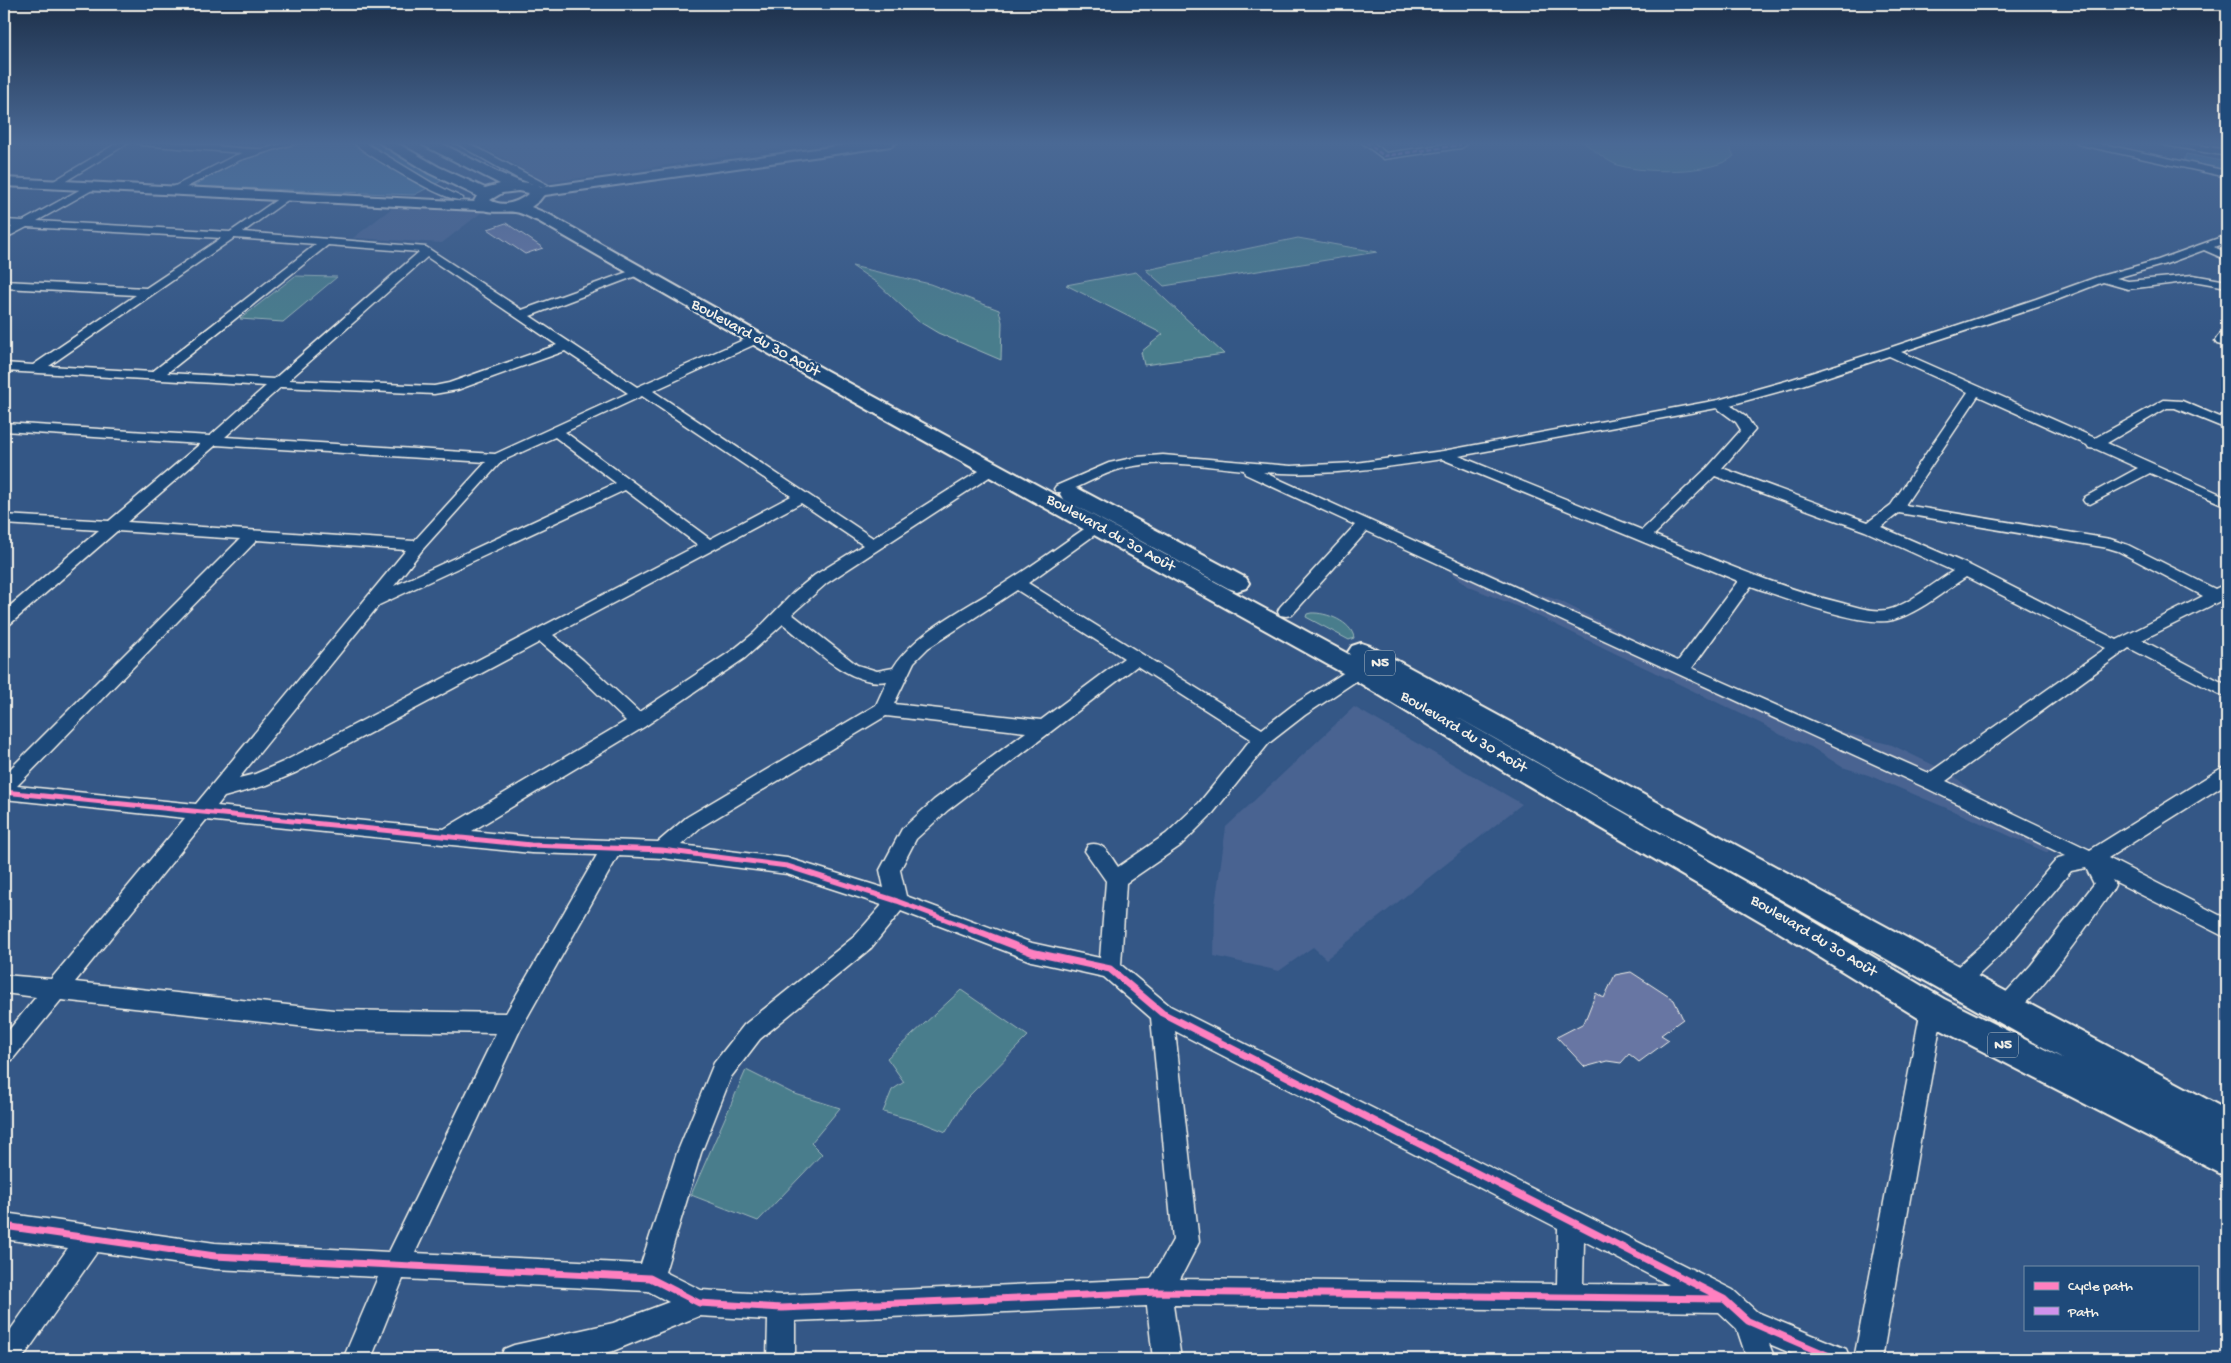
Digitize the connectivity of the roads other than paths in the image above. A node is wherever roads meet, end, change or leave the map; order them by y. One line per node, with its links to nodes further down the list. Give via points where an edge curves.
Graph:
1 (57, 206): 8 (street)
2 (273, 206): 9 (street)
3 (442, 206): 4 (main road)
4 (461, 206)
5 (529, 206): 16 (highway, Boulevard du 30 Août / N5, via 544,218)
6 (539, 206): 35 (highway, Boulevard du 30 Août / N5)
7 (4, 223): 8 (street)
8 (24, 224): 9 (street); 10 (street)
9 (232, 235): 12 (street); 20 (street)
10 (4, 236)
11 (2227, 238): 13 (street)
12 (327, 241): 14 (street, via 414,247); 27 (street)
13 (2206, 247): 15 (street); 17 (street)
14 (426, 252): 21 (street); 28 (street)
15 (2227, 257)
16 (637, 272): 21 (street); 22 (highway, Boulevard du 30 Août / N5)
17 (2101, 279): 19 (street, via 2128,285 2193,278); 24 (street)
18 (4, 284): 20 (street)
19 (2227, 284)
20 (146, 292): 26 (street)
21 (520, 315): 23 (street)
22 (756, 339): 30 (street); 35 (highway, Boulevard du 30 Août / N5)
23 (566, 346): 28 (street, via 443,389); 30 (street)
24 (1890, 352): 29 (street); 31 (street)
25 (4, 367): 26 (street)
26 (36, 369): 27 (street)
27 (155, 376): 28 (street)
28 (277, 383): 36 (street)
29 (1975, 391): 37 (street); 49 (street)
30 (640, 392): 34 (street); 46 (street)
31 (1719, 404): 38 (street); 43 (street, via 1741,420 1748,430)
32 (2227, 425): 37 (street, via 2177,404 2164,404)
33 (4, 427): 36 (street)
34 (557, 432): 39 (street); 44 (street)
35 (951, 437): 42 (highway, Boulevard du 30 Août / N5); 45 (highway, Boulevard du 30 Août / N5)
36 (213, 440): 39 (street); 53 (street)
37 (2094, 444): 41 (street)
38 (1443, 455): 40 (street, via 1324,470); 56 (street)
39 (497, 458): 58 (street)
40 (1240, 467): 45 (street, via 1194,461 1137,461 1114,466); 52 (street)
41 (2148, 468): 47 (street); 48 (street)
42 (992, 469): 51 (highway, Boulevard du 30 Août / N5); 57 (street)
43 (1713, 470): 54 (street); 56 (street)
44 (626, 484): 59 (street); 64 (street)
45 (1061, 489): 51 (highway, Boulevard du 30 Août / N5)
46 (801, 497): 57 (street); 59 (street)
47 (2090, 500)
48 (2227, 502)
49 (1896, 508): 54 (street); 63 (street, via 2117,546)
50 (4, 519): 53 (street)
51 (1104, 522): 62 (street); 66 (highway, Boulevard du 30 Août / N5)
52 (1364, 525): 66 (street); 71 (street)
53 (113, 526): 55 (street); 67 (street)
54 (1870, 528): 60 (street)
55 (252, 536): 58 (street); 81 (street)
56 (1645, 536): 61 (street)
57 (873, 545): 65 (street, via 822,579)
58 (418, 546): 64 (street)
59 (709, 546): 68 (street)
60 (1965, 570): 61 (street, via 1911,605 1880,617 1812,602); 69 (street)
61 (1748, 579): 71 (street)
62 (1017, 583): 70 (street); 73 (street, via 922,644)
63 (2221, 592): 69 (street)
64 (372, 602): 82 (street)
65 (780, 614): 73 (street, via 851,669 877,677); 76 (street, via 739,654)
66 (1279, 617): 72 (highway, Boulevard du 30 Août / N5); 94 (highway, Boulevard du 30 Août / N5, via 1525,744)
67 (4, 620)
68 (542, 635): 76 (street); 82 (street, via 290,767 260,780)
69 (2123, 643): 74 (street); 80 (street)
70 (1135, 658): 77 (street); 78 (street)
71 (1682, 669): 80 (street)
72 (1359, 671): 78 (street, via 1298,710); 98 (highway, Boulevard du 30 Août / N5)
73 (899, 673): 75 (street)
74 (2227, 692)
75 (883, 709): 77 (street); 87 (street, via 694,822)
76 (638, 722): 85 (street)
77 (1044, 727): 91 (street, via 941,805 909,834 890,870)
78 (1263, 738): 90 (street, via 1206,808 1174,840)
79 (2227, 774): 89 (street)
80 (1931, 782): 89 (street)
81 (4, 787)
82 (219, 790): 84 (street)
83 (4, 792): 84 (street)
84 (201, 812): 85 (street); 96 (street)
85 (448, 836): 86 (street, via 531,845)
86 (612, 848): 87 (street); 100 (street)
87 (662, 850): 91 (street, via 787,866)
88 (1095, 851): 90 (street)
89 (2091, 859): 92 (street); 94 (street, via 2065,864 2007,934); 97 (street, via 2105,885 2039,972)
90 (1116, 879): 93 (street)
91 (897, 901): 93 (street, via 1031,952); 109 (street, via 863,942 752,1032 722,1071 689,1153)
92 (2227, 929)
93 (1110, 969): 99 (street)
94 (1955, 983): 97 (highway, Boulevard du 30 Août / N5); 98 (highway)
95 (4, 984): 96 (street)
96 (56, 990): 100 (street, via 334,1020); 102 (street)
97 (2006, 1008): 101 (highway); 103 (highway, Boulevard du 30 Août / N5)
98 (1932, 1009): 101 (highway, Boulevard du 30 Août / N5); 123 (street)
99 (1162, 1013): 105 (street); 110 (street, via 1186,1242)
100 (512, 1023): 108 (street)
101 (1985, 1036): 104 (highway, Boulevard du 30 Août / N5)
102 (4, 1053)
103 (2227, 1129)
104 (2227, 1159)
105 (1571, 1222): 111 (street); 112 (street)
106 (4, 1226): 107 (street)
107 (91, 1238): 108 (street, via 215,1256); 116 (street)
108 (396, 1265): 109 (street); 117 (street)
109 (650, 1278): 113 (street)
110 (1158, 1292): 111 (street); 114 (street); 120 (street)
111 (1570, 1297): 112 (street)
112 (1724, 1299): 115 (street)
113 (699, 1303): 114 (street); 118 (street, via 613,1337)
114 (782, 1308): 119 (street)
115 (1748, 1322): 121 (street); 122 (street)
116 (6, 1359)
117 (357, 1359)
118 (514, 1359)
119 (781, 1359)
120 (1168, 1359)
121 (1761, 1359)
122 (1836, 1359)
123 (1868, 1359)

